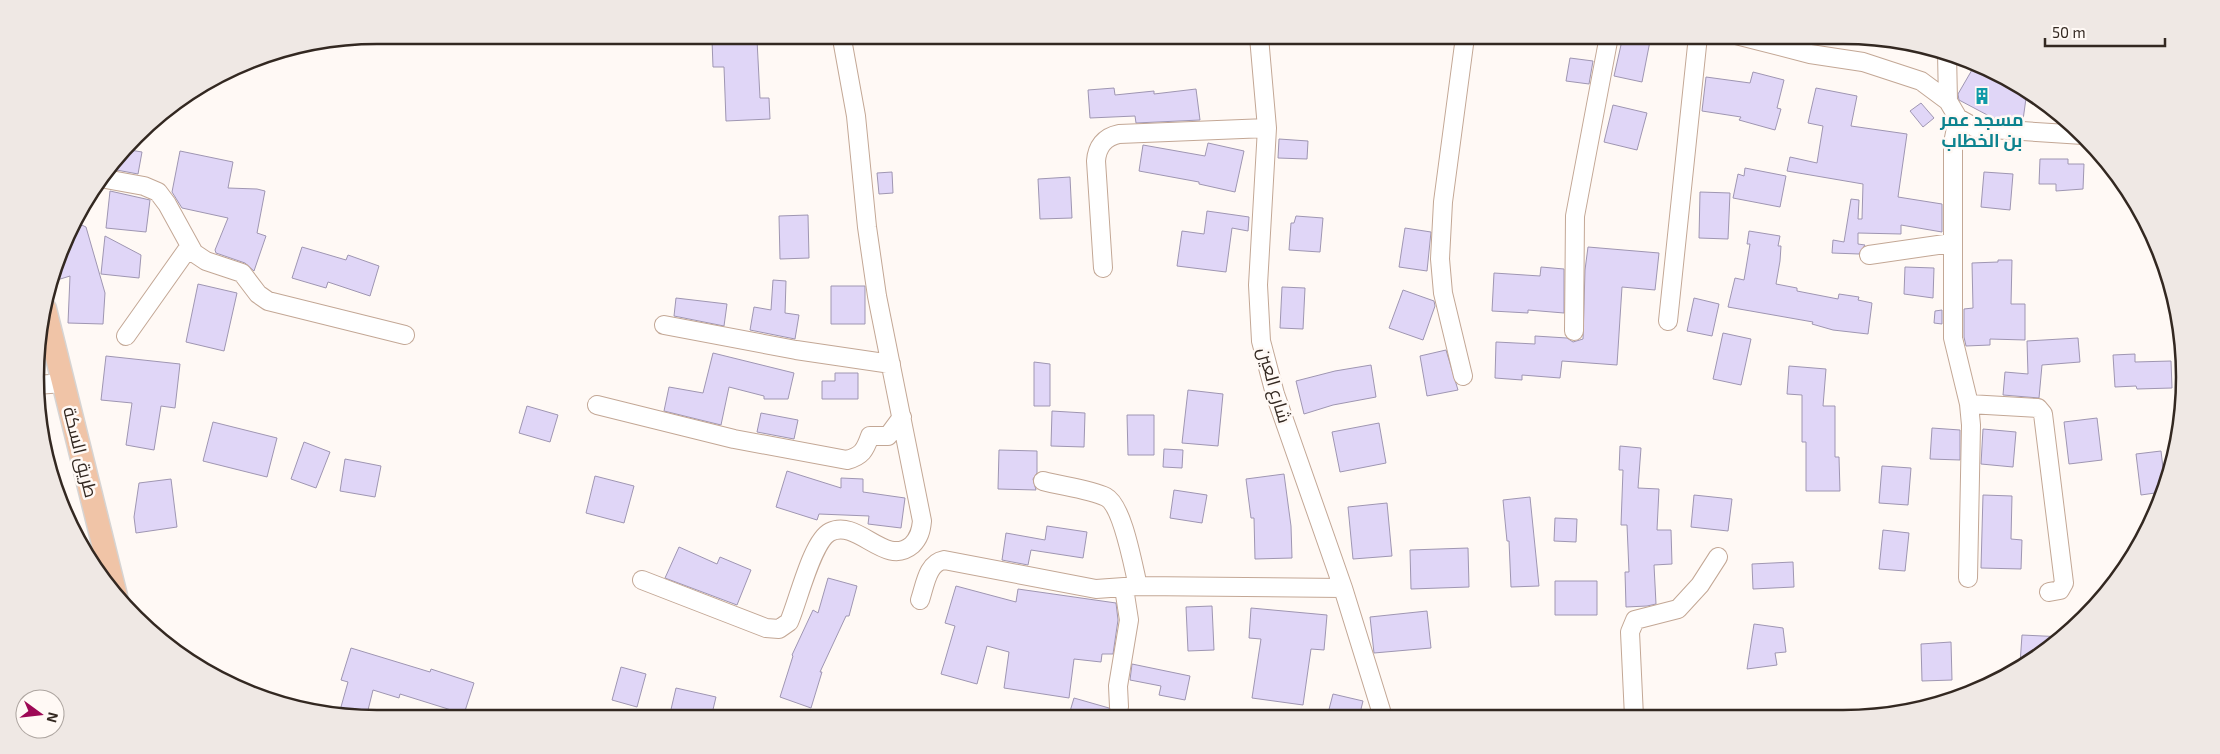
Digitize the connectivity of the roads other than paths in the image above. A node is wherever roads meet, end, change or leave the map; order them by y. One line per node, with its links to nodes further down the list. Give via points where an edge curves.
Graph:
1 (843, 44): 23 (street, via 856,116 871,262)
2 (1260, 44): 10 (street, شارع العين)
3 (1464, 44): 24 (street, via 1442,202 1440,259 1443,293)
4 (1607, 44): 20 (street, via 1575,216)
5 (1697, 44): 17 (street)
6 (1769, 44): 8 (street, via 1863,62 1921,81)
7 (1947, 60): 8 (street)
8 (1948, 101): 9 (street)
9 (1958, 118): 11 (street, via 1976,128); 13 (street, via 1953,143)
10 (1267, 128): 16 (street, via 1119,134 1106,139 1098,149 1096,161); 36 (street, شارع العين, via 1258,285 1261,342)
11 (2072, 134)
12 (109, 180): 14 (street, via 158,192)
13 (1952, 243): 15 (street); 27 (street, via 1953,338)
14 (189, 247): 21 (street, via 206,261 242,273 258,294 268,301); 22 (street)
15 (1868, 255)
16 (1103, 268)
17 (1668, 321)
18 (49, 323): 25 (main road, طريق السكة)
19 (664, 325): 23 (street)
20 (1574, 331)
21 (405, 335)
22 (126, 336)
23 (892, 364): 29 (street)
24 (1463, 376)
25 (64, 383): 26 (street); 32 (main road, طريق السكة)
26 (44, 384)
27 (1969, 404): 33 (street); 37 (street, via 2038,408 2043,414 2064,583 2060,590)
28 (597, 405): 29 (street, via 734,439 847,460 864,452 870,436 888,436)
29 (902, 417): 34 (street, via 922,521 917,540 901,550 891,551 850,531 829,532 819,542 792,616 784,626 766,628)
30 (1043, 481): 35 (street, via 1100,495 1112,502 1120,514)
31 (1718, 557): 41 (street, via 1700,585 1678,609 1635,620 1630,632)
32 (112, 578)
33 (1968, 578)
34 (642, 580)
35 (1131, 587): 36 (street); 38 (street, via 1082,588 944,560 931,568); 39 (street, via 1118,686)
36 (1343, 588): 40 (street, شارع العين)
37 (2049, 592)
38 (920, 600)
39 (1119, 707)
40 (1381, 710)
41 (1634, 710)

